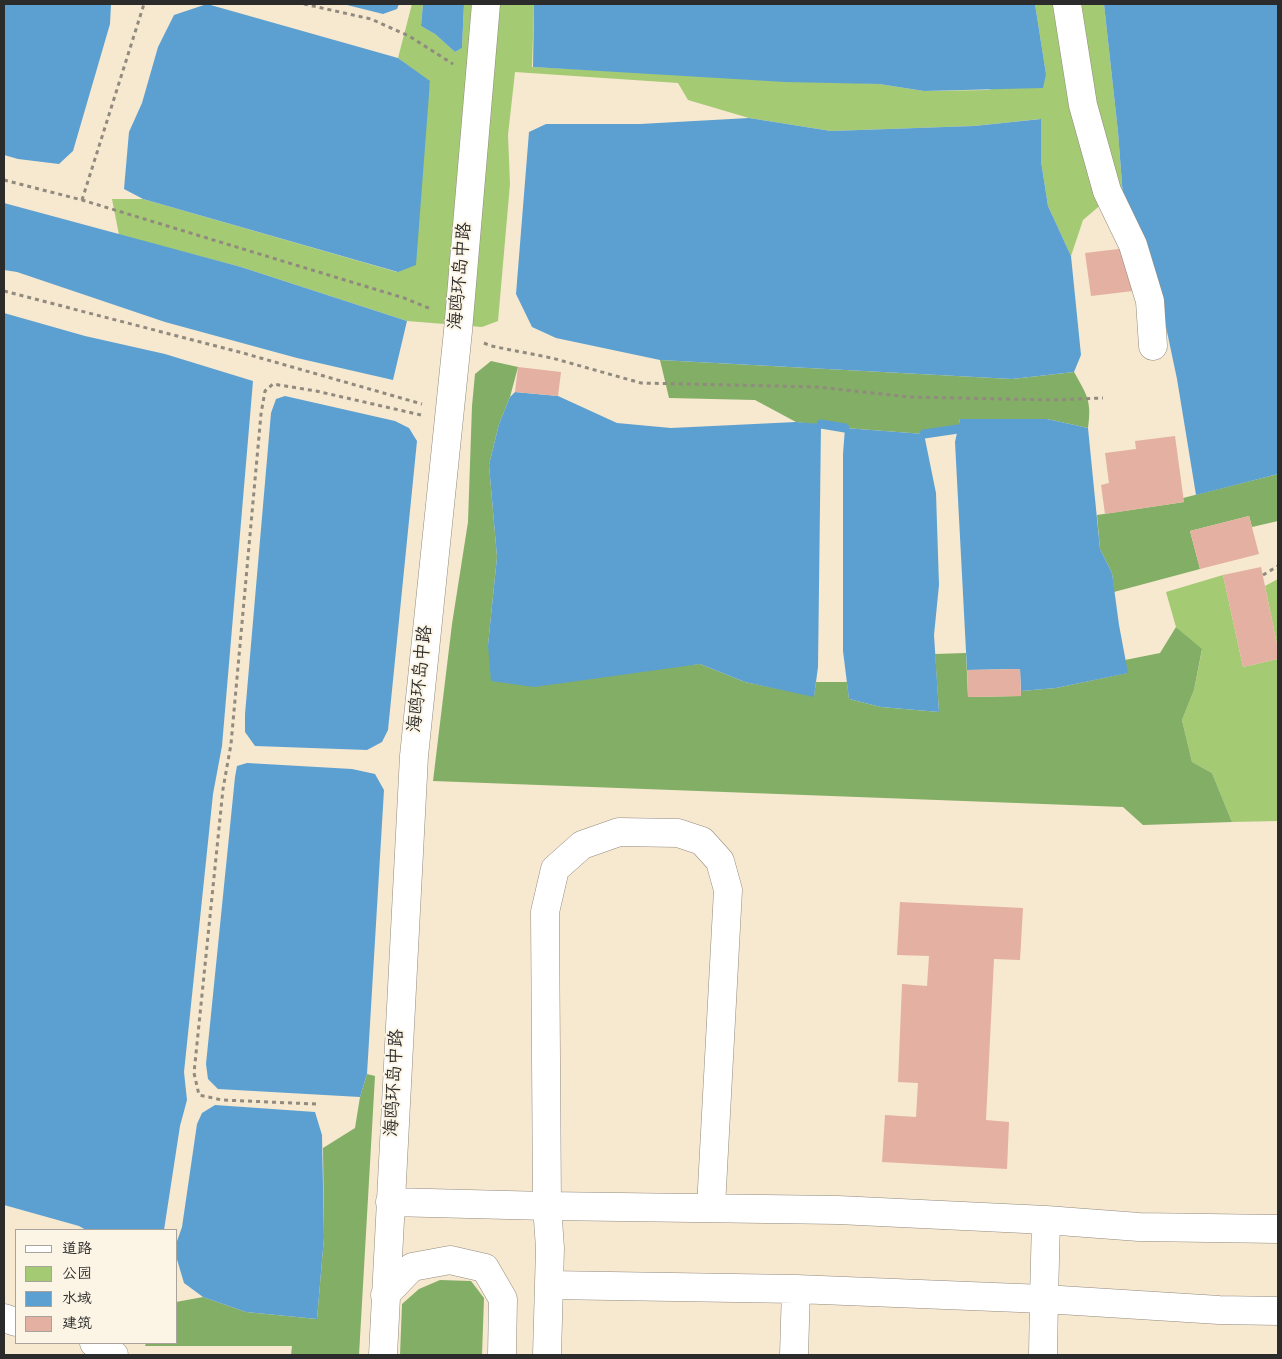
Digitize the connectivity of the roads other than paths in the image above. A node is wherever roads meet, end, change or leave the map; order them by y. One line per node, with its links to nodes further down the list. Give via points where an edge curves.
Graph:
1 (486, 4): 4 (street, 海鸥环岛中路, via 458,331 414,756)
2 (1067, 4): 3 (street, via 1083,105 1107,191 1133,245 1150,302)
3 (1153, 346)
4 (390, 1202): 5 (street); 11 (street, 海鸥环岛中路)
5 (547, 1206): 6 (street); 6 (street, via 545,912 555,869 582,845 619,832 678,833 702,842 720,861 728,890); 9 (street)
6 (711, 1207): 7 (street, via 857,1210)
7 (1046, 1220): 8 (street, via 1139,1227); 12 (street)
8 (1278, 1229)
9 (549, 1285): 10 (street); 18 (street)
10 (796, 1290): 12 (street); 19 (street)
11 (385, 1295): 16 (street, 海鸥环岛中路); 17 (street, via 412,1266 450,1260 485,1268 503,1299)
12 (1044, 1299): 13 (street); 20 (street)
13 (1278, 1311)
14 (96, 1344): 15 (street)
15 (114, 1355)
16 (383, 1355)
17 (502, 1355)
18 (547, 1355)
19 (794, 1355)
20 (1043, 1355)

